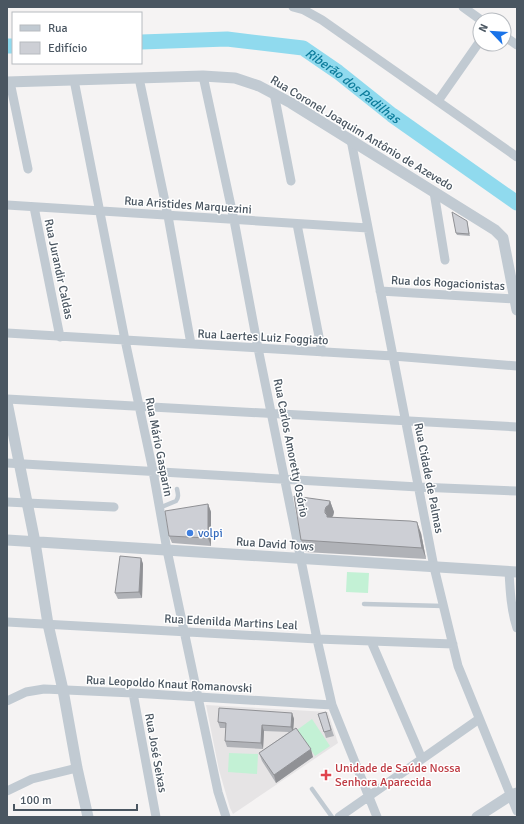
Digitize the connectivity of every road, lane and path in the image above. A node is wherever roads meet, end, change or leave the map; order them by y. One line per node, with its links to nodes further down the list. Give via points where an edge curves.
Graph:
1 (293, 7): 10 (street, via 322,20)
2 (463, 7): 3 (street)
3 (472, 14)
4 (472, 52): 10 (street)
5 (203, 76): 6 (street, Rua Coronel Joaquim Antônio de Azevedo); 9 (street, Rua Coronel Joaquim Antônio de Azevedo, via 236,78); 20 (street, Rua Carlos Amoretty Osório)
6 (139, 78): 7 (street, Rua Coronel Joaquim Antônio de Azevedo); 19 (street)
7 (74, 80): 8 (street, Rua Coronel Joaquim Antônio de Azevedo); 18 (street, Rua Mário Gasparin)
8 (9, 82): 13 (street)
9 (274, 93): 11 (street, Rua Coronel Joaquim Antônio de Azevedo); 14 (street)
10 (438, 101): 12 (street)
11 (351, 140): 15 (street, Rua Coronel Joaquim Antônio de Azevedo); 22 (street, Rua Cidade de Palmas)
12 (517, 157)
13 (28, 169)
14 (291, 181)
15 (434, 192): 23 (street); 25 (street, Rua Coronel Joaquim Antônio de Azevedo, via 495,230 503,238)
16 (7, 205): 17 (street, Rua Aristides Marquezini)
17 (34, 207): 18 (street, Rua Aristides Marquezini); 28 (street, Rua Jurandir Caldas)
18 (100, 211): 19 (street, Rua Aristides Marquezini); 29 (street, Rua Mário Gasparin)
19 (168, 216): 20 (street, Rua Aristides Marquezini); 30 (street)
20 (234, 220): 21 (street, Rua Aristides Marquezini); 31 (street, Rua Carlos Amoretty Osório)
21 (297, 224): 22 (street, Rua Aristides Marquezini); 32 (street)
22 (368, 228): 24 (street, Rua Cidade de Palmas)
23 (445, 260)
24 (380, 291): 25 (street, Rua dos Rogacionistas); 33 (street, Rua Cidade de Palmas)
25 (515, 298): 26 (street)
26 (517, 310)
27 (7, 333): 28 (street, Rua Laertes Luiz Foggiato)
28 (60, 337): 29 (street, Rua Laertes Luiz Foggiato)
29 (125, 340): 30 (street, Rua Laertes Luiz Foggiato); 37 (street, Rua Mário Gasparin)
30 (191, 344): 31 (street, Rua Laertes Luiz Foggiato)
31 (258, 348): 32 (street, Rua Laertes Luiz Foggiato); 38 (street, Rua Carlos Amoretty Osório)
32 (322, 352): 33 (street, Rua Laertes Luiz Foggiato)
33 (393, 356): 34 (street, Rua Laertes Luiz Foggiato); 39 (street, Rua Cidade de Palmas)
34 (517, 366)
35 (7, 399): 37 (street)
36 (7, 402): 42 (street)
37 (140, 406): 38 (street); 43 (street, Rua Mário Gasparin)
38 (272, 414): 39 (street); 44 (street, Rua Carlos Amoretty Osório)
39 (406, 421): 40 (street); 45 (street, Rua Cidade de Palmas)
40 (517, 427)
41 (7, 463): 42 (street)
42 (20, 464): 43 (street); 49 (street)
43 (152, 471): 44 (street); 51 (street, Rua Mário Gasparin)
44 (284, 479): 45 (street); 57 (street, Rua Carlos Amoretty Osório)
45 (418, 487): 47 (street); 53 (street, Rua Cidade de Palmas)
46 (177, 489): 51 (lane, via 176,501)
47 (517, 491)
48 (7, 502): 49 (street)
49 (27, 503): 50 (street); 55 (street)
50 (114, 507)
51 (159, 508): 56 (street, Rua Mário Gasparin)
52 (415, 526): 53 (street)
53 (426, 528): 58 (street, Rua Cidade de Palmas)
54 (7, 540): 55 (street, Rua David Tows)
55 (35, 542): 56 (street, Rua David Tows); 63 (street)
56 (167, 550): 57 (street, Rua David Tows); 65 (street, Rua Mário Gasparin)
57 (301, 559): 58 (street, Rua David Tows); 66 (street, Rua Carlos Amoretty Osório)
58 (434, 567): 59 (street, Rua David Tows); 61 (street, Rua Cidade de Palmas)
59 (513, 571): 64 (street, via 511,596)
60 (364, 604): 61 (lane)
61 (444, 606): 68 (street, Rua Cidade de Palmas)
62 (7, 622): 63 (street, Rua Edenilda Martins Leal)
63 (48, 624): 65 (street, Rua Edenilda Martins Leal); 69 (street)
64 (517, 628)
65 (184, 631): 66 (street, Rua Edenilda Martins Leal); 71 (street, Rua Mário Gasparin)
66 (316, 638): 67 (street, Rua Edenilda Martins Leal); 73 (street, Rua Carlos Amoretty Osório)
67 (371, 641): 68 (street, Rua Edenilda Martins Leal); 75 (street)
68 (453, 644): 74 (street, Rua Cidade de Palmas, via 458,666)
69 (63, 690): 70 (street, Rua Leopoldo Knaut Romanovski); 72 (street, Rua Leopoldo Knaut Romanovski, via 44,689 26,692); 76 (street)
70 (133, 693): 71 (street, Rua Leopoldo Knaut Romanovski); 83 (street, Rua José Seixas)
71 (198, 697): 73 (street, Rua Leopoldo Knaut Romanovski); 84 (street, Rua Mário Gasparin, via 218,792)
72 (7, 701)
73 (332, 705): 80 (street, Rua Carlos Amoretty Osório)
74 (479, 718): 75 (street); 79 (street, Rua Cidade de Palmas)
75 (422, 759): 80 (street)
76 (77, 768): 78 (street, via 32,779); 82 (street)
77 (312, 789): 85 (lane)
78 (7, 791)
79 (514, 794): 81 (street, Rua Cidade de Palmas); 88 (street)
80 (368, 797): 86 (street); 87 (street, Rua Carlos Amoretty Osório)
81 (517, 811)
82 (88, 817)
83 (156, 817)
84 (226, 817)
85 (332, 817)
86 (339, 817)
87 (377, 817)
88 (477, 817)

